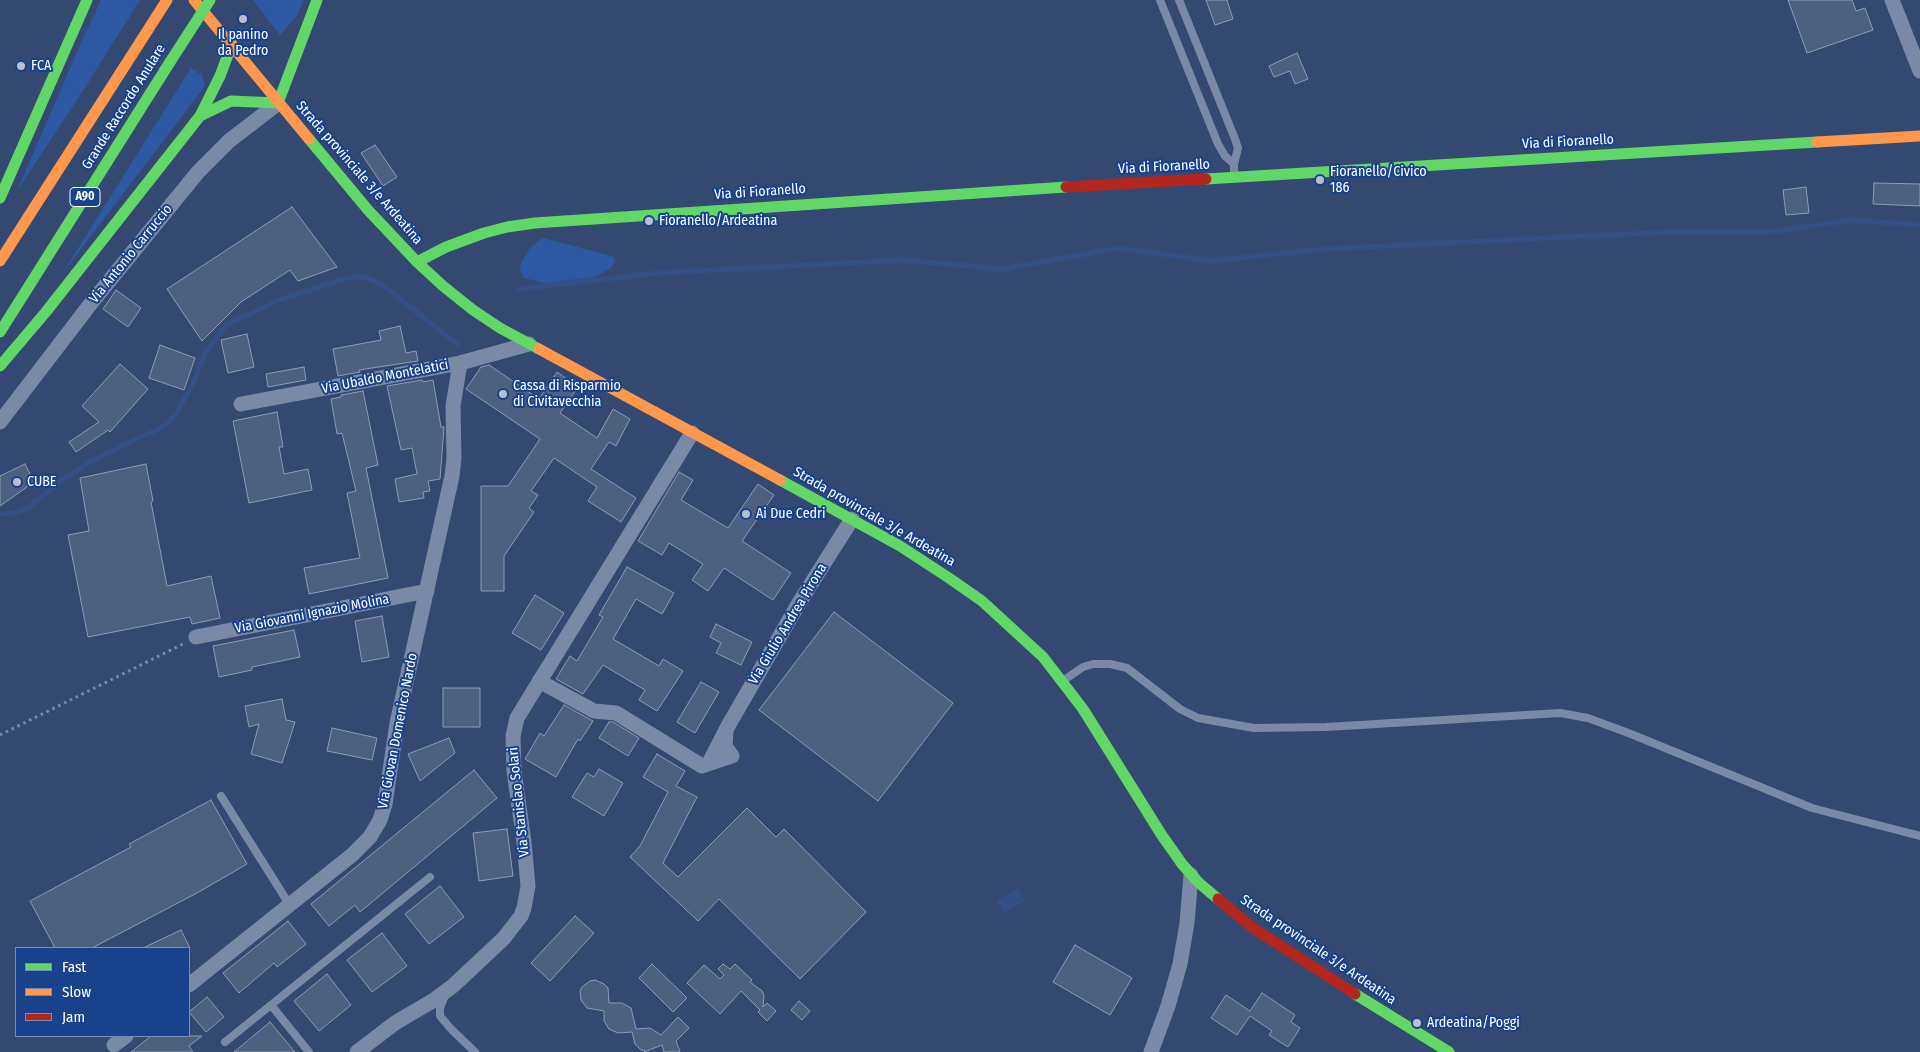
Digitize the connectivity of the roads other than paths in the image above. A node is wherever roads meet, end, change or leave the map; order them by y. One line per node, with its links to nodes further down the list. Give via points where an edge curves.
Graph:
1 (87, 0): 16 (main road)
2 (168, 0): 17 (main road, Grande Raccordo Anulare / A90)
3 (194, 0): 9 (main road, Strada provinciale 3/e Ardeatina)
4 (210, 0): 19 (main road, Grande Raccordo Anulare / A90, bridge)
5 (317, 0): 11 (main road)
6 (1160, 0): 14 (lane, via 1218,144)
7 (1179, 0): 14 (lane, via 1235,139 1238,148)
8 (1892, 0): 10 (street)
9 (232, 44): 11 (main road, Strada provinciale 3/e Ardeatina); 12 (main road)
10 (1920, 71)
11 (278, 103): 12 (main road, via 231,101); 18 (main road, Strada provinciale 3/e Ardeatina, via 368,210); 24 (street, Via Antonio Carruccio, via 223,146 198,172)
12 (200, 116): 22 (main road)
13 (1920, 136): 15 (main road, Via di Fioranello)
14 (1234, 164): 15 (lane)
15 (1234, 178): 18 (main road, Via di Fioranello, via 535,222 484,233)
16 (0, 198)
17 (0, 261)
18 (417, 262): 20 (main road, Strada provinciale 3/e Ardeatina, via 473,310)
19 (0, 332)
20 (529, 344): 21 (street, Via Ubaldo Montelatici); 25 (main road, Strada provinciale 3/e Ardeatina)
21 (460, 363): 23 (street, Via Ubaldo Montelatici); 27 (street, Via Giovan Domenico Nardo, via 453,406 453,467)
22 (0, 366)
23 (241, 404)
24 (0, 422)
25 (692, 433): 26 (main road, Strada provinciale 3/e Ardeatina); 29 (street, Via Stanislao Solari)
26 (852, 519): 29 (street, Via Giulio Andrea Pirona, via 726,730 725,746 732,756 702,766 616,713 594,711); 30 (main road, Strada provinciale 3/e Ardeatina, via 982,601 1043,657)
27 (427, 591): 28 (street, Via Giovanni Ignazio Molina); 35 (street, Via Giovan Domenico Nardo, via 397,723 385,804 377,827 361,847)
28 (196, 637)
29 (539, 681): 37 (street, Via Stanislao Solari, via 517,718 513,736 514,778 528,886 524,908 510,931)
30 (1063, 681): 32 (lane, via 1093,664 1127,668 1180,709 1198,718 1254,728 1326,728 1560,712 1588,718 1631,734 1812,808); 33 (main road, Strada provinciale 3/e Ardeatina)
31 (221, 796): 35 (lane)
32 (1920, 836)
33 (1191, 875): 45 (street, via 1180,964); 46 (main road, Strada provinciale 3/e Ardeatina, via 1254,928)
34 (430, 877): 38 (lane)
35 (289, 904): 36 (street, Via Giovan Domenico Nardo)
36 (190, 984)
37 (447, 991): 39 (street, Via Stanislao Solari); 40 (lane)
38 (271, 1005): 41 (lane); 42 (lane)
39 (421, 1008): 40 (lane); 43 (street, Via Stanislao Solari)
40 (440, 1016): 44 (lane)
41 (225, 1042)
42 (309, 1052)
43 (357, 1052)
44 (475, 1052)
45 (1151, 1052)
46 (1449, 1052)

